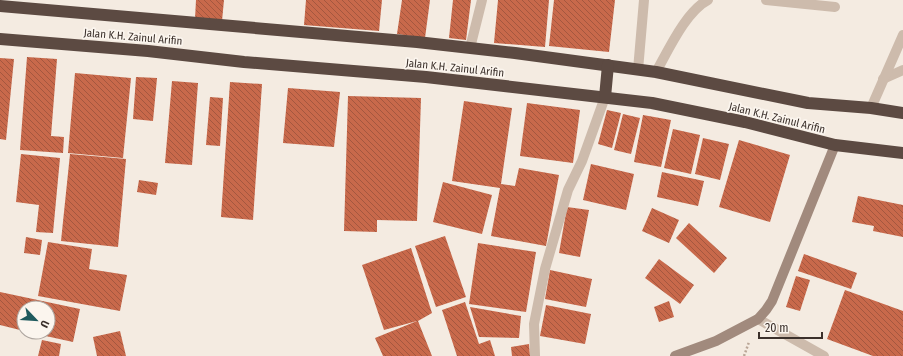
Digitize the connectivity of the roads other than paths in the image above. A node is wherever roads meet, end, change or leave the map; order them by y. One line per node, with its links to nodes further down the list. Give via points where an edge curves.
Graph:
1 (482, 0): 9 (street)
2 (644, 0): 11 (street)
3 (708, 0): 13 (street, via 687,19)
4 (766, 0): 6 (street)
5 (0, 6): 9 (highway, Jalan K.H. Zainul Arifin)
6 (835, 7)
7 (903, 35): 14 (street)
8 (0, 39): 15 (highway, Jalan K.H. Zainul Arifin, via 426,77)
9 (470, 48): 10 (highway, Jalan K.H. Zainul Arifin)
10 (608, 65): 11 (highway, Jalan K.H. Zainul Arifin); 15 (highway)
11 (638, 70): 13 (highway, Jalan K.H. Zainul Arifin)
12 (903, 70): 14 (street)
13 (656, 72): 16 (highway, Jalan K.H. Zainul Arifin, via 808,103)
14 (883, 79): 16 (street)
15 (605, 97): 18 (highway, Jalan K.H. Zainul Arifin, via 652,103 745,122); 21 (street, via 582,161 568,190 545,269 534,324)
16 (871, 108): 17 (highway, Jalan K.H. Zainul Arifin)
17 (903, 113)
18 (835, 146): 19 (highway, Jalan K.H. Zainul Arifin); 20 (street, via 772,301)
19 (903, 154)
20 (758, 319): 22 (street, via 716,341); 23 (street)
21 (535, 356)
22 (675, 356)
23 (824, 356)

